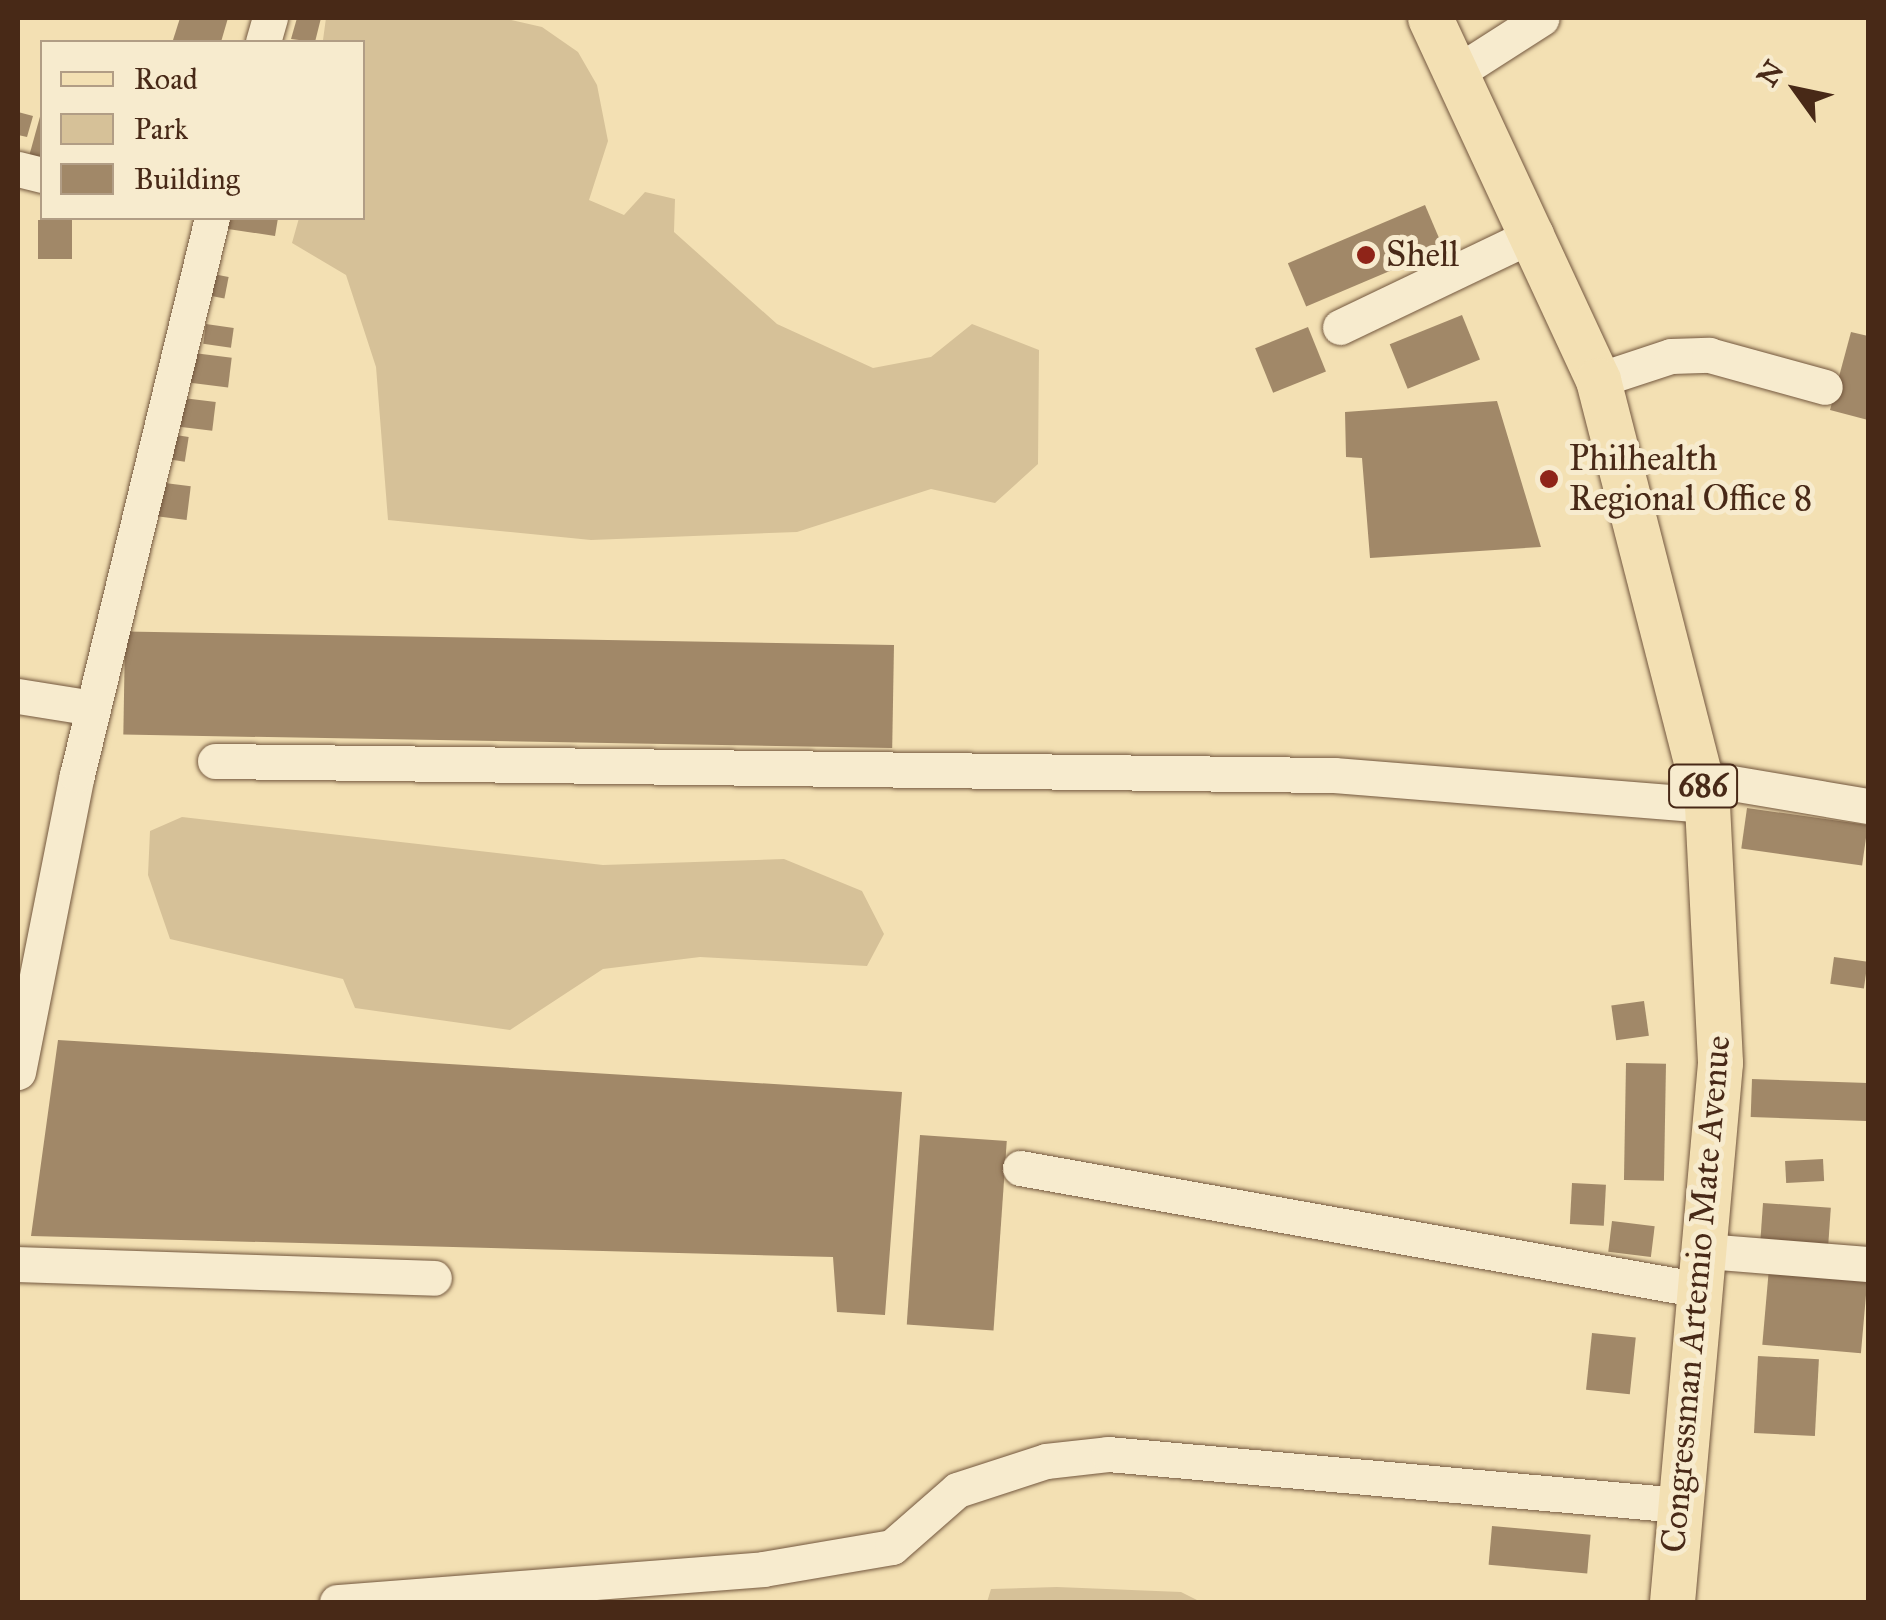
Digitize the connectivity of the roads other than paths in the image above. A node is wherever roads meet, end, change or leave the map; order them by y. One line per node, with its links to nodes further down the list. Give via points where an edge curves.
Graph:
1 (1430, 18): 3 (main road, Congressman Artemio Mate Avenue / 686)
2 (1542, 18): 3 (street)
3 (1460, 71): 5 (main road, Congressman Artemio Mate Avenue / 686)
4 (212, 220): 10 (street)
5 (1536, 234): 6 (street); 7 (main road, Congressman Artemio Mate Avenue / 686)
6 (1340, 327)
7 (1598, 380): 8 (street, via 1671,356 1709,355); 12 (main road, Congressman Artemio Mate Avenue / 686)
8 (1825, 388)
9 (18, 696): 10 (street)
10 (94, 708): 14 (street)
11 (215, 762): 12 (street, via 1334,775)
12 (1704, 792): 13 (street); 18 (main road, Congressman Artemio Mate Avenue / 686, via 1720,1062)
13 (1868, 806)
14 (18, 1072)
15 (1020, 1168): 18 (street)
16 (18, 1264): 19 (street)
17 (1868, 1264): 18 (street)
18 (1703, 1270): 20 (main road, Congressman Artemio Mate Avenue / 686)
19 (434, 1278)
20 (1680, 1505): 21 (street, via 1108,1454 1046,1461 958,1490 892,1548 763,1569); 22 (main road, Congressman Artemio Mate Avenue / 686)
21 (337, 1602)
22 (1672, 1602)

